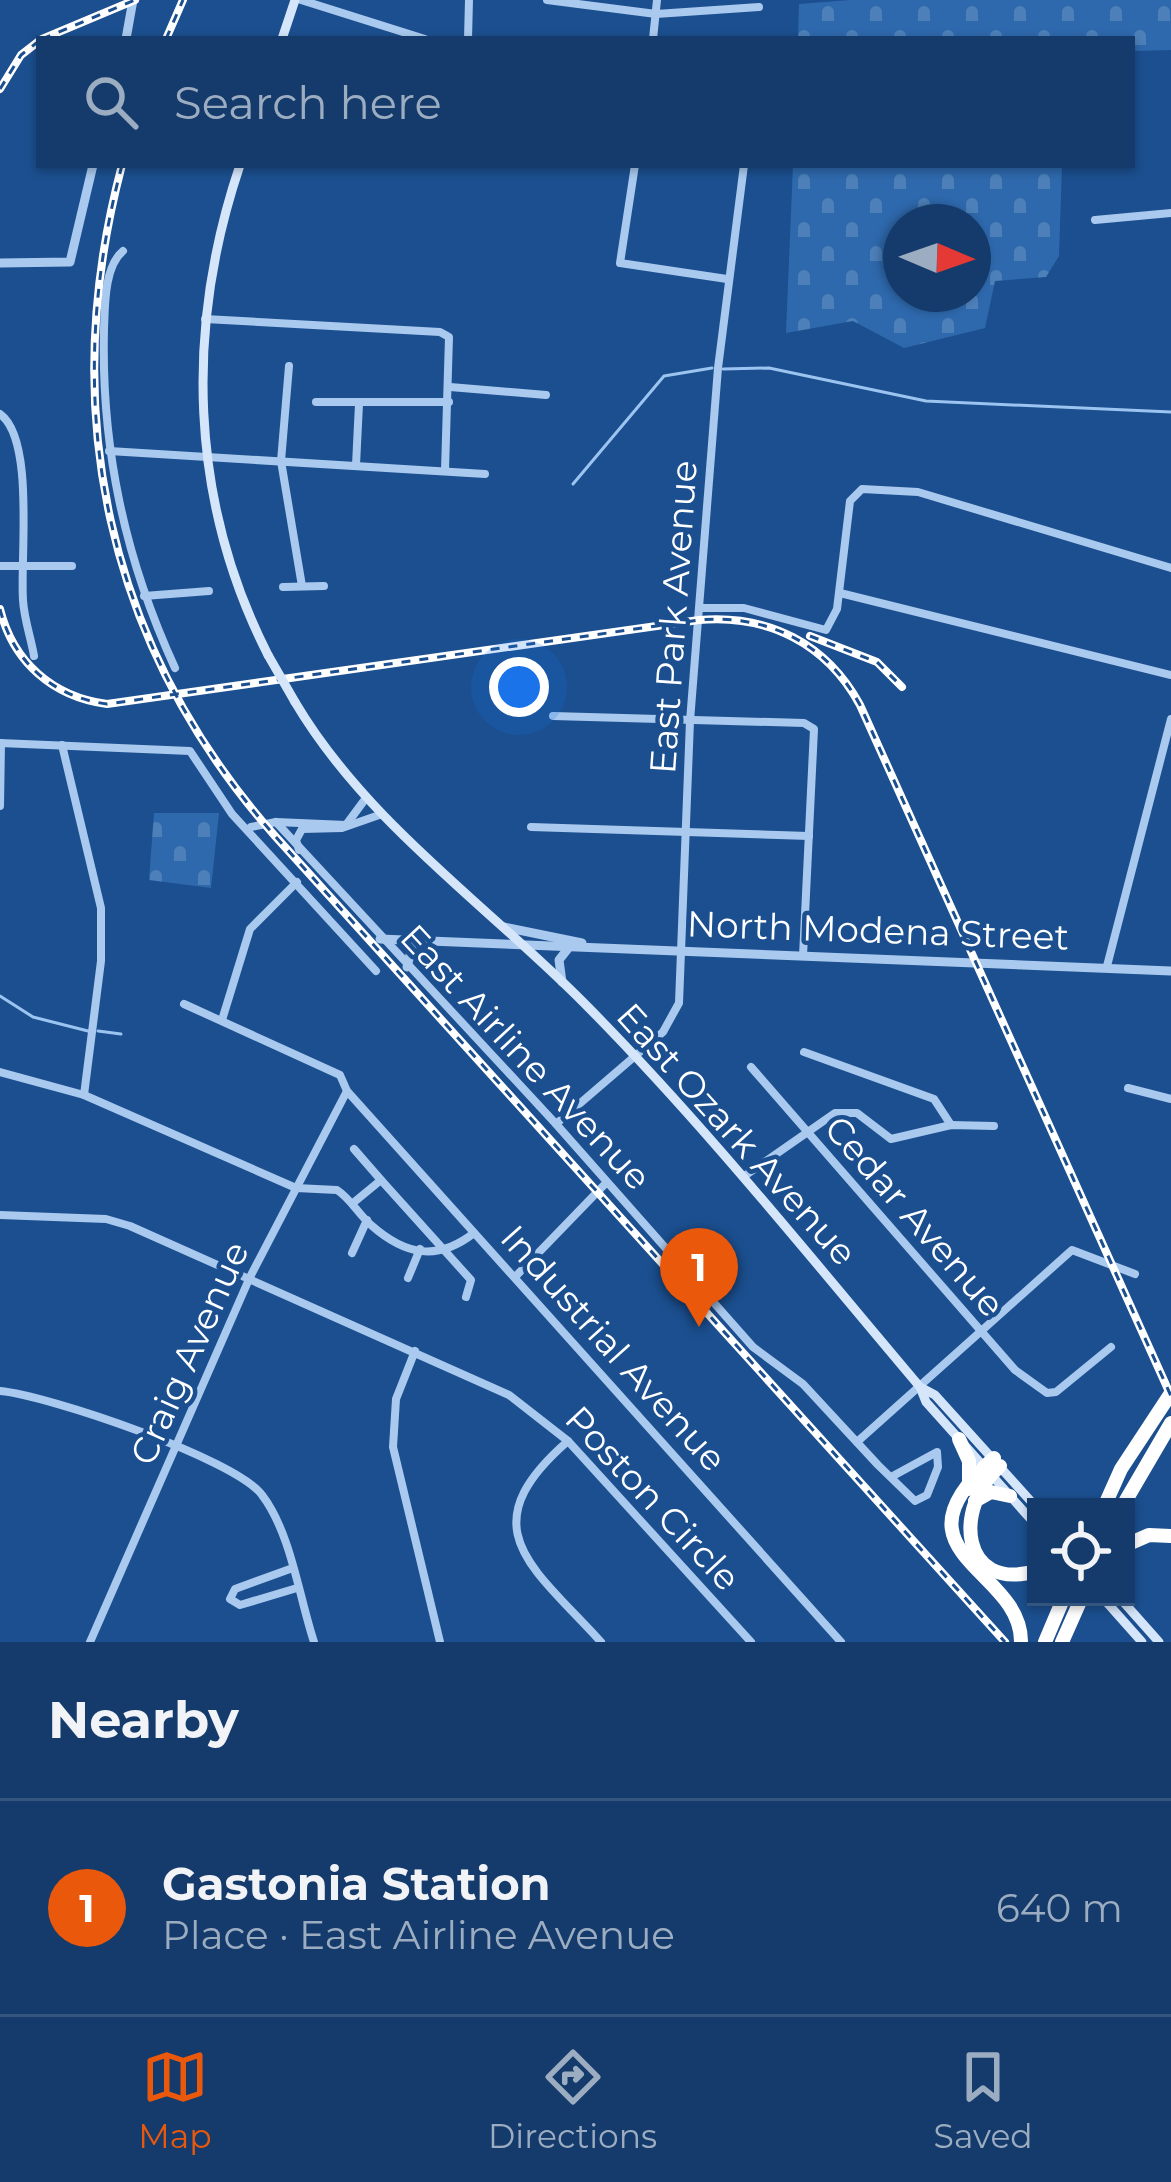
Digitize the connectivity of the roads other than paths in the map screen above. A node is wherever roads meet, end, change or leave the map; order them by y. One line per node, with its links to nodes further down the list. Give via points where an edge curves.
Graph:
1 (133, 0): 8 (street)
2 (298, 0): 9 (main road); 10 (street)
3 (470, 0): 11 (street)
4 (547, 0): 7 (street)
5 (657, 0): 7 (street)
6 (759, 7): 7 (street)
7 (656, 14): 12 (street)
8 (127, 36)
9 (283, 36)
10 (415, 36)
11 (468, 36)
12 (653, 36)
13 (91, 168): 20 (street, via 70,262)
14 (239, 168): 22 (main road, East Ozark Avenue)
15 (635, 168): 21 (street, via 620,262)
16 (743, 168): 21 (street, East Park Avenue)
17 (1171, 213): 18 (street)
18 (1095, 220)
19 (123, 251): 30 (street, via 112,267 105,313)
20 (0, 263)
21 (727, 279): 46 (street, East Park Avenue)
22 (204, 319): 24 (street, via 440,332 449,338); 31 (main road, East Ozark Avenue)
23 (289, 366): 32 (street)
24 (450, 387): 25 (street); 27 (street)
25 (546, 395)
26 (316, 402): 28 (street)
27 (449, 402): 28 (street); 34 (street)
28 (359, 404): 33 (street)
29 (0, 414): 37 (street, via 19,455)
30 (109, 451): 31 (street); 45 (street)
31 (206, 456): 32 (street); 55 (main road, East Ozark Avenue, bridge, via 226,552 268,655)
32 (281, 460): 33 (street); 40 (street)
33 (356, 465): 34 (street)
34 (445, 470): 35 (street)
35 (484, 474)
36 (0, 566): 37 (street)
37 (23, 566): 38 (street); 47 (street)
38 (72, 566)
39 (1171, 568): 44 (street, via 919,492 854,491)
40 (302, 586): 41 (street); 42 (street)
41 (324, 586)
42 (283, 587)
43 (209, 591): 45 (street)
44 (839, 592): 46 (street, via 826,630 743,608); 49 (street)
45 (144, 596): 48 (street)
46 (700, 608): 52 (street, East Park Avenue)
47 (34, 656)
48 (175, 668)
49 (1171, 675)
50 (553, 716): 52 (street)
51 (1171, 718): 74 (street)
52 (690, 721): 62 (street, East Park Avenue); 63 (street, via 814,730)
53 (1, 743): 54 (street, East Airline Avenue); 56 (street)
54 (62, 745): 61 (street, East Airline Avenue, via 184,748); 87 (street, via 101,908)
55 (366, 798): 57 (main road, East Ozark Avenue); 59 (street)
56 (0, 806)
57 (382, 814): 59 (street); 66 (main road, East Ozark Avenue)
58 (276, 822): 59 (street); 61 (street); 64 (street, East Airline Avenue)
59 (346, 826): 64 (street, via 302,829)
60 (531, 827): 62 (street)
61 (249, 828): 65 (street, East Airline Avenue)
62 (685, 833): 63 (street); 72 (street, East Park Avenue)
63 (809, 836): 73 (street)
64 (299, 852): 68 (street, East Airline Avenue)
65 (297, 882): 76 (street, East Airline Avenue); 80 (street, via 250,928)
66 (504, 927): 67 (street, North Modena Street); 71 (main road, East Ozark Avenue)
67 (561, 935): 70 (street, North Modena Street); 71 (street, North Modena Street)
68 (380, 938): 69 (street, North Modena Street); 75 (street, East Airline Avenue)
69 (412, 944): 71 (street, North Modena Street); 75 (street)
70 (576, 944): 71 (street, North Modena Street); 72 (street, North Modena Street); 78 (street, via 560,960)
71 (525, 945): 78 (main road, East Ozark Avenue)
72 (682, 950): 73 (street, North Modena Street); 82 (street, East Park Avenue, via 676,1014)
73 (803, 956): 74 (street, North Modena Street)
74 (1107, 966): 77 (street, North Modena Street)
75 (407, 967): 89 (street, East Airline Avenue)
76 (376, 971)
77 (1171, 971)
78 (562, 982): 82 (main road, East Ozark Avenue)
79 (184, 1004): 80 (street, Industrial Avenue)
80 (222, 1020): 86 (street, Industrial Avenue, via 336,1071)
81 (804, 1052): 90 (street, via 934,1099)
82 (635, 1057): 89 (street, East Park Avenue); 94 (main road, East Ozark Avenue)
83 (751, 1066): 92 (street, Cedar Avenue)
84 (0, 1072): 87 (street)
85 (1129, 1088): 88 (street)
86 (347, 1091): 97 (street, Craig Avenue); 101 (street, Industrial Avenue)
87 (84, 1095): 97 (street)
88 (1171, 1099)
89 (556, 1124): 96 (street, East Airline Avenue)
90 (951, 1125): 91 (street); 92 (street, via 891,1139 845,1112)
91 (994, 1126)
92 (804, 1131): 94 (street); 110 (street, Cedar Avenue)
93 (354, 1149): 95 (street)
94 (743, 1177): 113 (main road, East Ozark Avenue)
95 (381, 1180): 98 (street); 104 (street)
96 (607, 1184): 108 (street); 119 (street, East Airline Avenue, via 753,1347 803,1384)
97 (296, 1188): 98 (street, via 338,1190); 106 (street, Craig Avenue)
98 (353, 1204): 100 (street)
99 (0, 1215): 106 (street, Poston Circle, via 106,1219)
100 (367, 1220): 102 (street); 103 (street)
101 (475, 1232): 104 (street); 108 (street, Industrial Avenue)
102 (420, 1249): 104 (street); 107 (street)
103 (352, 1253)
104 (448, 1253): 109 (street, via 471,1280)
105 (1135, 1274): 110 (street, via 1072,1250)
106 (250, 1277): 112 (street, Poston Circle); 120 (street, Craig Avenue)
107 (408, 1277)
108 (515, 1277): 145 (street, Industrial Avenue)
109 (466, 1297)
110 (980, 1331): 111 (street, Cedar Avenue, via 1047,1393); 113 (street)
111 (1111, 1347)
112 (415, 1351): 118 (street, Poston Circle, via 509,1395); 142 (street, via 396,1399 393,1447)
113 (920, 1387): 117 (main road, East Ozark Avenue); 119 (street); 121 (main road, East Ozark Avenue)
114 (0, 1391): 120 (street, via 52,1401)
115 (1171, 1394): 122 (highway)
116 (1171, 1423): 128 (highway)
117 (959, 1439): 121 (main road, East Ozark Avenue); 124 (highway)
118 (568, 1441): 143 (street, via 520,1493 518,1538 534,1569); 144 (street, Poston Circle)
119 (857, 1442): 123 (street, East Airline Avenue)
120 (176, 1448): 133 (street, via 258,1490); 140 (street, Craig Avenue)
121 (992, 1466): 124 (highway); 125 (main road, East Ozark Avenue); 129 (main road, East Ozark Avenue)
122 (1121, 1469): 126 (highway); 127 (highway)
123 (891, 1477): 123 (street, via 916,1501 927,1495 937,1452)
124 (970, 1496): 125 (highway); 134 (highway, via 969,1536 986,1563); 146 (highway, via 955,1513 955,1542 964,1562 1010,1601)
125 (1010, 1496): 130 (main road, East Ozark Avenue)
126 (1101, 1498)
127 (1108, 1498)
128 (1127, 1498)
129 (1027, 1499)
130 (1027, 1516)
131 (1171, 1536): 132 (highway)
132 (1135, 1541)
133 (290, 1569): 135 (street); 135 (street, via 235,1589 230,1599 240,1605)
134 (1027, 1573)
135 (297, 1588): 141 (street)
136 (1071, 1606): 147 (highway)
137 (1074, 1606): 148 (highway)
138 (1110, 1606): 149 (main road)
139 (1127, 1606): 150 (main road)
140 (90, 1642)
141 (314, 1642)
142 (440, 1642)
143 (601, 1642)
144 (751, 1642)
145 (841, 1642)
146 (1021, 1642)
147 (1045, 1642)
148 (1062, 1642)
149 (1142, 1642)
150 (1160, 1642)

